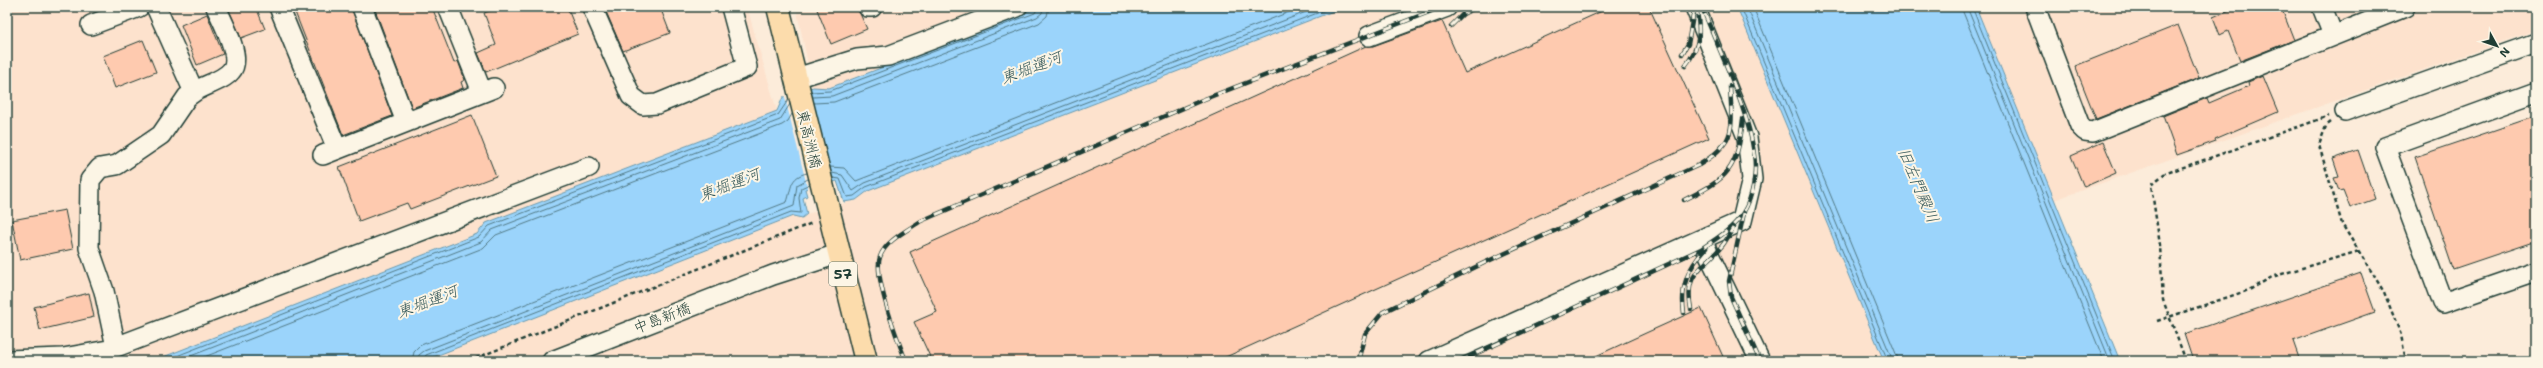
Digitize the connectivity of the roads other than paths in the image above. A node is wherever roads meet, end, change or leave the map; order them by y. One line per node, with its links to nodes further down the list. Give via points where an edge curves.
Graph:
1 (139, 7): 18 (street)
2 (156, 7): 23 (street)
3 (216, 7): 23 (street, via 235,52 235,64 231,72)
4 (362, 7): 26 (street)
5 (448, 7): 26 (street, via 488,90)
6 (592, 7): 7 (street, via 631,96 643,105 657,104 747,67)
7 (731, 7)
8 (778, 7): 22 (main road, 57)
9 (868, 7): 10 (street)
10 (872, 7)
11 (1017, 7): 22 (street, via 888,56 857,59)
12 (1447, 7): 20 (street)
13 (1695, 7): 28 (street, via 1747,137 1752,179 1742,221)
14 (2035, 7): 19 (street, via 2080,126 2085,131 2093,132)
15 (2322, 7): 19 (street)
16 (2406, 7): 19 (street)
17 (282, 8): 26 (street, via 330,152)
18 (91, 25)
19 (2333, 35)
20 (1369, 36)
21 (2536, 43): 25 (street)
22 (796, 84): 29 (main road, 東高洲橋 / 57)
23 (194, 92): 31 (street, via 187,97 161,135 117,165 100,168 90,180 89,248 104,291)
24 (2536, 92): 30 (street, via 2385,147 2443,303)
25 (2345, 111)
26 (406, 122)
27 (589, 167): 31 (street)
28 (1702, 240): 35 (street); 36 (street)
29 (838, 254): 33 (street, 中島新橋, via 773,275); 34 (main road, 57)
30 (2536, 271)
31 (116, 347): 32 (street, via 63,358)
32 (7, 360)
33 (552, 361)
34 (866, 361)
35 (1429, 361)
36 (1760, 361)

